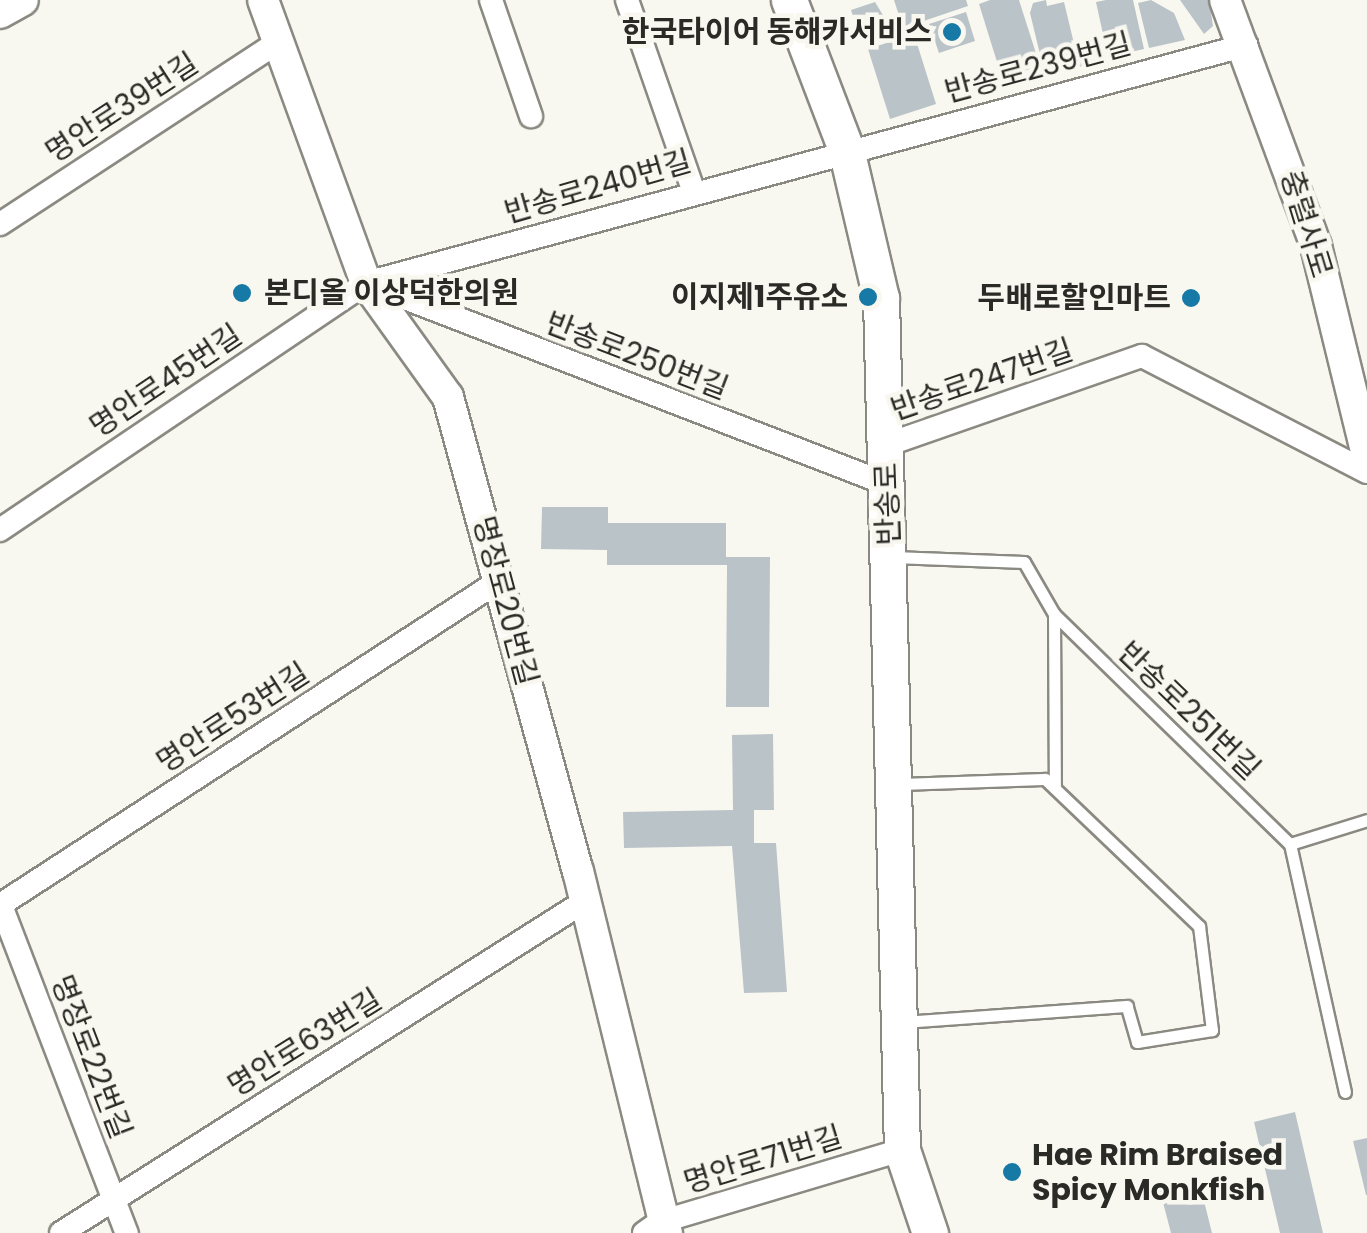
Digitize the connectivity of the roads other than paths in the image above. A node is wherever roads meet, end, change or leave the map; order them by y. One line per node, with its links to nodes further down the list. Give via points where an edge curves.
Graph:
1 (23, 0): 7 (street)
2 (263, 0): 8 (street, 명장로20번길)
3 (490, 0): 10 (street)
4 (627, 0): 12 (street)
5 (788, 0): 11 (main road, 반송로)
6 (1225, 0): 9 (street, 충렬사로)
7 (0, 14)
8 (277, 43): 13 (street, 명안로39번길); 14 (street, 명장로20번길)
9 (1246, 45): 11 (street, 반송로239번길); 16 (street, 충렬사로, via 1316,246)
10 (531, 116)
11 (846, 150): 12 (street, 반송로240번길); 15 (main road, 반송로, via 881,298)
12 (694, 192): 14 (street, 반송로240번길)
13 (0, 224)
14 (366, 283): 18 (street, 반송로250번길); 19 (street, 명안로45번길); 21 (street, 명장로20번길, via 448,397)
15 (886, 445): 17 (street, 반송로247번길, via 1142,356); 18 (main road, 반송로)
16 (1367, 455)
17 (1367, 472)
18 (887, 484): 20 (main road, 반송로)
19 (0, 530)
20 (890, 557): 22 (lane, 반송로251번길, via 1024,562); 23 (main road, 반송로)
21 (500, 581): 27 (street, 명장로20번길); 28 (street, 명안로53번길)
22 (1054, 614): 24 (lane, 반송로251번길); 26 (lane, 반송로251번길)
23 (894, 784): 24 (lane, via 1045,779); 29 (main road, 반송로)
24 (1055, 788): 29 (lane, via 1198,926 1212,1030 1137,1042 1127,1006)
25 (1367, 820): 26 (lane)
26 (1290, 844): 30 (lane)
27 (582, 903): 32 (street, 명안로63번길); 33 (street, 명장로20번길)
28 (0, 904): 32 (street, 명장로22번길)
29 (898, 1022): 31 (main road, 반송로)
30 (1345, 1092)
31 (902, 1150): 33 (street, 명안로71번길); 36 (main road, 반송로)
32 (114, 1200): 34 (street, 명안로63번길); 35 (street, 명장로22번길)
33 (657, 1230)
34 (61, 1233)
35 (127, 1233)
36 (930, 1233)

